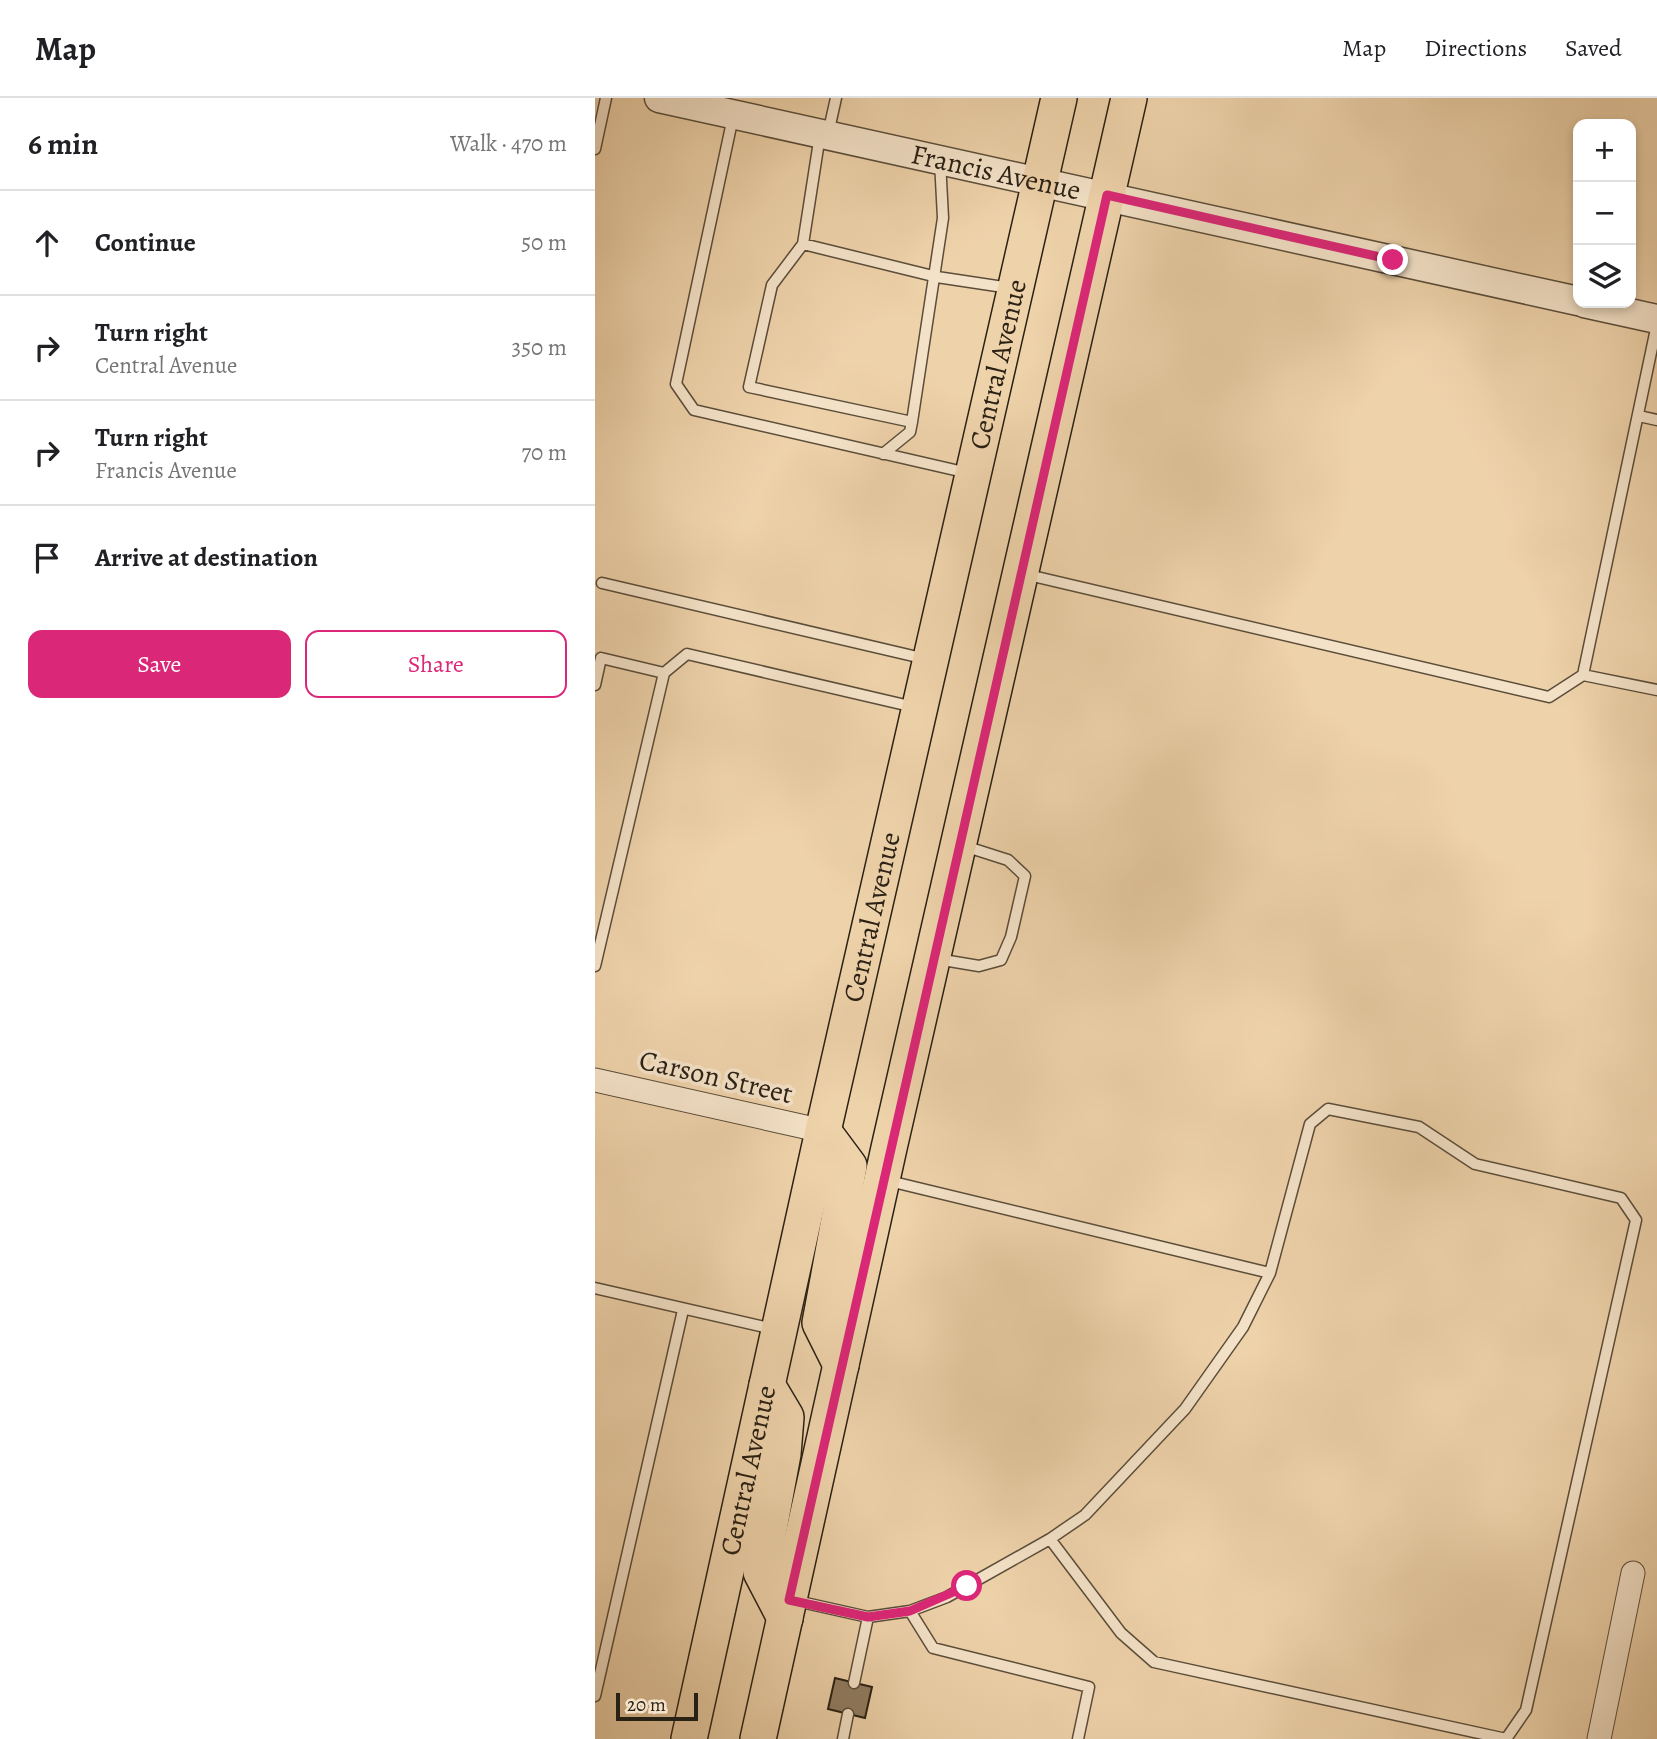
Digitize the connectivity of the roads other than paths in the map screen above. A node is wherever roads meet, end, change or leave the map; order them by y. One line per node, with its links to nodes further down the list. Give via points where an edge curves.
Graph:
1 (606, 98): 8 (lane)
2 (659, 98): 6 (street, Francis Avenue)
3 (836, 98): 7 (lane)
4 (1059, 98): 10 (main road, Central Avenue)
5 (1129, 98): 11 (main road)
6 (733, 114): 7 (street, Francis Avenue); 21 (lane, via 676,384 694,410)
7 (824, 133): 9 (street, Francis Avenue); 12 (lane)
8 (595, 149)
9 (940, 158): 10 (street, Francis Avenue); 13 (lane, via 943,218)
10 (1041, 180): 11 (street, Francis Avenue); 14 (main road, Central Avenue)
11 (1107, 195): 15 (street, Francis Avenue); 23 (main road)
12 (803, 244): 13 (lane); 20 (lane, via 772,285 749,387)
13 (937, 276): 14 (lane); 20 (lane)
14 (1017, 289): 22 (main road, Central Avenue)
15 (1573, 300)
16 (1604, 308): 17 (street)
17 (1657, 321): 18 (lane)
18 (1639, 416): 19 (lane); 27 (lane)
19 (1657, 420)
20 (912, 422): 21 (lane, via 910,432)
21 (883, 454): 22 (lane)
22 (974, 474): 25 (main road, Central Avenue)
23 (1021, 573): 27 (lane, via 1549,697); 31 (main road)
24 (601, 583): 25 (lane)
25 (932, 660): 30 (main road, Central Avenue)
26 (664, 673): 28 (lane, via 601,658); 30 (lane, via 687,654); 33 (lane)
27 (1584, 675): 29 (lane)
28 (595, 685)
29 (1657, 690)
30 (920, 708): 35 (main road, Central Avenue)
31 (959, 844): 32 (main road); 32 (lane, via 1008,860 1025,876 1001,960 979,966)
32 (933, 958): 36 (main road)
33 (595, 966)
34 (595, 1080): 35 (street, Carson Street)
35 (823, 1131): 40 (main road, Central Avenue); 41 (main road, via 849,1166 820,1323)
36 (882, 1179): 37 (lane); 41 (main road)
37 (1270, 1273): 43 (lane, via 1243,1327 1185,1409 1085,1515); 43 (lane, via 1310,1124 1328,1109 1419,1127 1475,1164 1621,1198 1636,1220 1526,1710 1506,1739 1154,1662 1121,1633)
38 (595, 1289): 39 (lane)
39 (683, 1310): 40 (lane); 49 (lane)
40 (781, 1330): 42 (main road, Central Avenue)
41 (841, 1365): 45 (main road)
42 (767, 1385): 45 (main road, via 786,1417 761,1572); 51 (main road, Central Avenue)
43 (1050, 1539): 46 (lane, via 947,1597)
44 (1633, 1573): 55 (street)
45 (787, 1609): 47 (lane); 52 (main road)
46 (910, 1611): 47 (lane); 54 (lane, via 933,1648 1089,1687)
47 (868, 1617): 48 (lane)
48 (855, 1683)
49 (595, 1696)
50 (848, 1714): 53 (lane)
51 (689, 1739)
52 (758, 1739)
53 (843, 1739)
54 (1078, 1739)
55 (1599, 1739)

